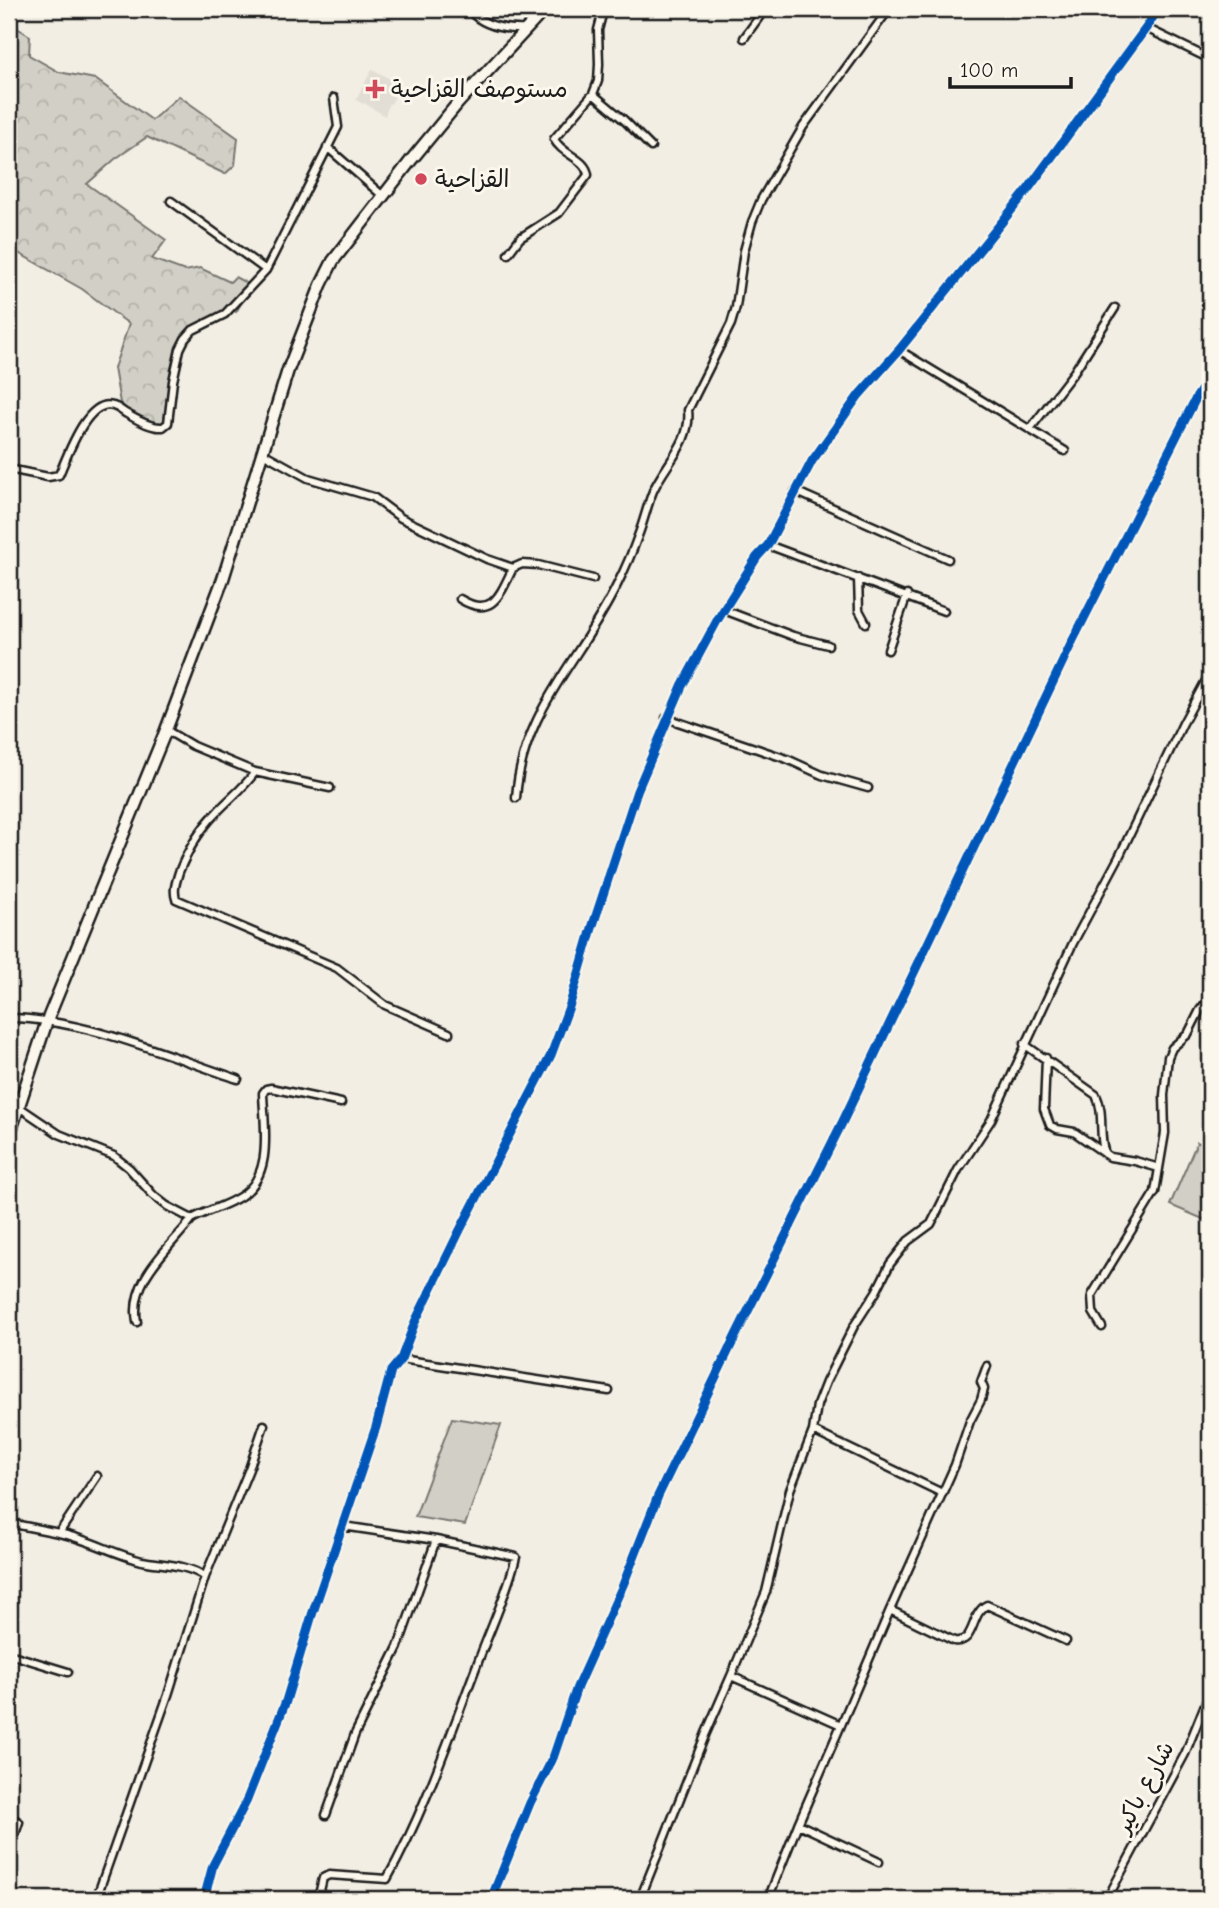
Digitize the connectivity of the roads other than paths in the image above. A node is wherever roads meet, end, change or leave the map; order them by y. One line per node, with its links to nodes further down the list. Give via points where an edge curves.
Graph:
1 (474, 9): 8 (street, via 481,20 510,30)
2 (545, 9): 8 (street)
3 (602, 9): 11 (street, via 598,81)
4 (765, 9): 9 (street)
5 (889, 9): 45 (street, via 803,127 761,200 744,251 731,324 688,410 686,434 654,489 617,586 591,634 551,690 532,729 520,762)
6 (1158, 9): 7 (street)
7 (1146, 28): 10 (street); 20 (street, via 1019,201)
8 (528, 29): 15 (street, via 458,103)
9 (744, 38)
10 (1210, 59)
11 (593, 94): 14 (street); 17 (street, via 554,139 585,166 589,176 559,214 520,238)
12 (334, 98): 13 (street, via 338,127)
13 (327, 147): 15 (street); 18 (street)
14 (651, 147)
15 (383, 196): 24 (street, via 321,285)
16 (171, 201): 18 (street)
17 (508, 254)
18 (266, 270): 25 (street, via 225,314 185,339 173,381 170,418 163,427 103,405 86,419 59,475)
19 (1115, 308): 22 (street)
20 (899, 350): 22 (street); 26 (street, via 859,395)
21 (1210, 377): 88 (street, via 1073,640 658,1496)
22 (1030, 429): 23 (street)
23 (1065, 451)
24 (261, 452): 29 (street, via 308,478 373,497 401,518); 41 (street, via 223,579)
25 (9, 470)
26 (795, 491): 27 (street); 28 (street)
27 (768, 545): 30 (street); 34 (street)
28 (948, 559)
29 (513, 568): 31 (street, via 538,565); 33 (street, via 490,604 471,606)
30 (858, 578): 32 (street); 36 (street, via 859,610)
31 (593, 579)
32 (907, 595): 35 (street); 38 (street)
33 (460, 599)
34 (724, 610): 37 (street); 40 (street)
35 (944, 611)
36 (866, 623)
37 (828, 645)
38 (888, 650)
39 (1210, 673): 50 (street)
40 (666, 718): 44 (street); 61 (street, via 637,791 551,1055 448,1252)
41 (166, 730): 42 (street); 48 (street)
42 (255, 772): 43 (street); 49 (street, via 196,838 177,878 176,899 337,968 385,1005)
43 (330, 788)
44 (868, 788)
45 (516, 799)
46 (1210, 997): 57 (street, via 1168,1057)
47 (9, 1018): 48 (street)
48 (47, 1021): 52 (street, via 128,1042); 54 (street)
49 (449, 1033)
50 (1024, 1044): 51 (street); 65 (street, via 1001,1101 958,1170 935,1218 898,1252 854,1326 817,1405)
51 (1046, 1058): 56 (street, via 1096,1095); 56 (street, via 1044,1109 1050,1125 1074,1132)
52 (237, 1079)
53 (341, 1104): 58 (street, via 266,1089 260,1174 243,1195)
54 (19, 1107): 55 (street); 58 (street, via 59,1134 114,1156 153,1195)
55 (9, 1136)
56 (1105, 1154): 57 (street)
57 (1159, 1168): 60 (street, via 1152,1199 1092,1295 1093,1312)
58 (192, 1219): 59 (street, via 138,1290)
59 (137, 1322)
60 (1102, 1327)
61 (401, 1359): 63 (street); 69 (street, via 391,1371)
62 (987, 1366): 67 (street, via 981,1382 982,1400)
63 (609, 1391)
64 (264, 1425): 72 (street)
65 (813, 1431): 67 (street); 77 (street, via 790,1490 766,1592)
66 (97, 1476): 70 (street)
67 (942, 1493): 73 (street)
68 (9, 1523): 70 (street)
69 (343, 1526): 71 (street); 86 (street, via 269,1749 213,1866)
70 (59, 1533): 72 (street)
71 (436, 1540): 80 (street, via 398,1647 355,1734); 87 (street, via 516,1557 504,1596 436,1773 387,1879 329,1875 323,1878)
72 (205, 1577): 85 (street)
73 (890, 1610): 74 (street, via 960,1642 968,1638 980,1609 988,1605); 79 (street)
74 (1066, 1641)
75 (9, 1654): 76 (street)
76 (68, 1672)
77 (731, 1676): 79 (street); 89 (street)
78 (1210, 1692): 91 (street, شارع باكير, via 1185,1754)
79 (841, 1725): 82 (street)
80 (326, 1815)
81 (9, 1816): 83 (street, via 19,1822)
82 (798, 1824): 84 (street); 90 (street)
83 (9, 1853)
84 (879, 1862)
85 (96, 1899)
86 (204, 1899)
87 (318, 1899)
88 (491, 1899)
89 (640, 1899)
90 (768, 1899)
91 (1107, 1899)

